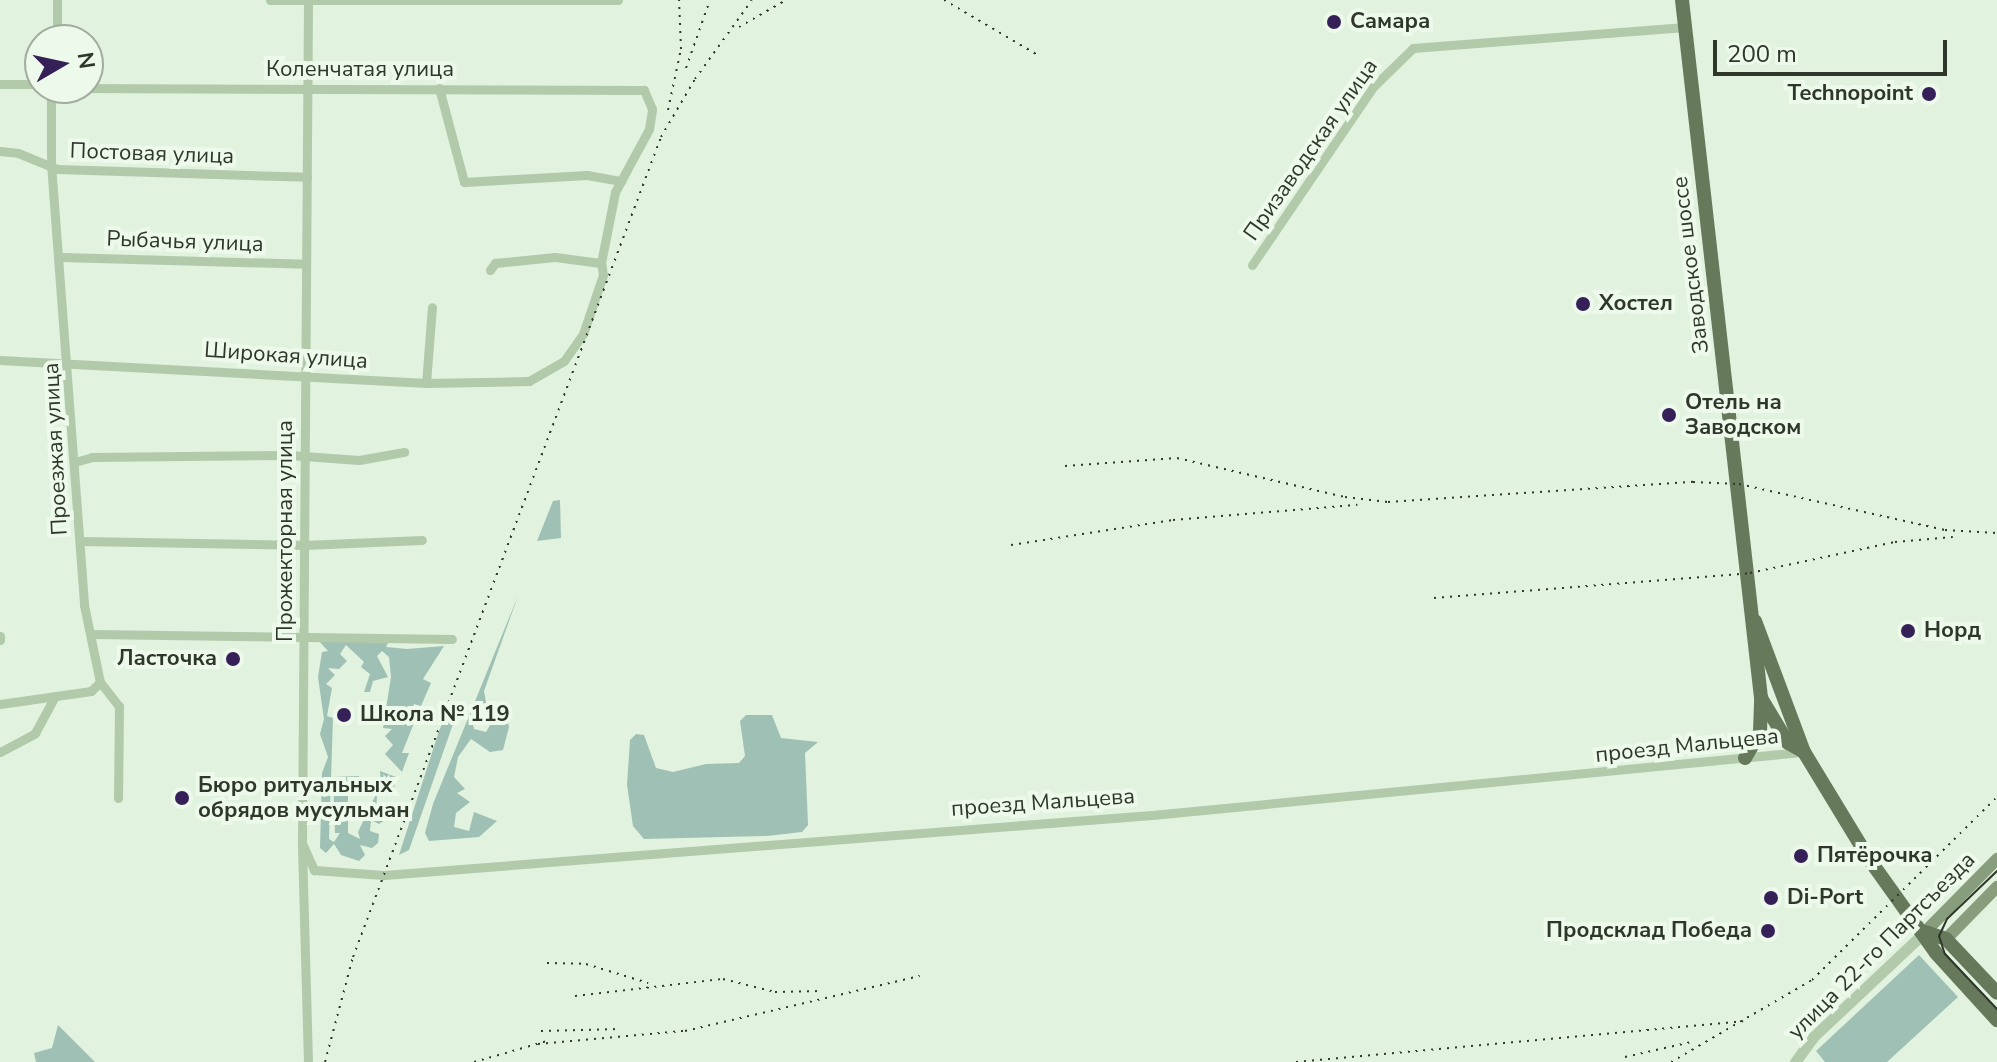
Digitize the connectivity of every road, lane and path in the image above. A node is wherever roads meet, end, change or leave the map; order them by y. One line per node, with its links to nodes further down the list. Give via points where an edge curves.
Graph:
1 (57, 0): 6 (street)
2 (270, 0): 3 (street)
3 (308, 0): 4 (street); 12 (street, Прожекторная улица)
4 (618, 0)
5 (1682, 0): 7 (main road, Заводское шоссе)
6 (57, 24)
7 (1685, 27): 21 (street, Призаводская улица, via 1413,48 1373,87); 34 (main road, Заводское шоссе)
8 (0, 84): 9 (street)
9 (24, 84)
10 (104, 88): 12 (street, Коленчатая улица)
11 (439, 88): 12 (street, Коленчатая улица); 17 (street, via 464,182 587,175); 17 (street, Коленчатая улица, via 644,90 652,109 649,129)
12 (308, 91): 16 (street, Прожекторная улица)
13 (51, 104): 15 (street, Проезжая улица)
14 (0, 151): 15 (street, Постовая улица)
15 (51, 164): 16 (street, Постовая улица, via 57,169); 18 (street, Проезжая улица)
16 (307, 177): 20 (street, Прожекторная улица)
17 (621, 181): 19 (street)
18 (62, 257): 20 (street, Рыбачья улица); 25 (street, Проезжая улица)
19 (601, 263): 22 (street, via 555,257 495,263); 27 (street, Широкая улица, via 603,275 591,315 564,361 529,381)
20 (306, 264): 26 (street, Прожекторная улица)
21 (1252, 265)
22 (490, 270)
23 (432, 307): 27 (street)
24 (0, 360): 25 (street, Широкая улица)
25 (69, 362): 26 (street, Широкая улица); 30 (street, Проезжая улица)
26 (306, 373): 27 (street, Широкая улица); 29 (street, Прожекторная улица)
27 (426, 383)
28 (404, 452): 29 (street, via 359,460)
29 (305, 456): 30 (street, via 92,457); 33 (street, Прожекторная улица)
30 (75, 462): 32 (street, Проезжая улица)
31 (422, 540): 33 (street)
32 (80, 541): 33 (street); 35 (street, Проезжая улица)
33 (304, 545): 36 (street, Прожекторная улица)
34 (1755, 620): 40 (main road, Заводское шоссе, via 1752,641); 43 (main road, Заводское шоссе)
35 (92, 634): 36 (street); 38 (street, Проезжая улица)
36 (304, 638): 37 (street); 46 (street, Прожекторная улица)
37 (452, 639)
38 (100, 682): 39 (street, via 91,691); 45 (street, Проезжая улица, via 119,706)
39 (55, 696): 41 (street); 42 (street, via 35,733)
40 (1761, 698): 43 (main road, Заводское шоссе, via 1788,743); 44 (main road, via 1760,732)
41 (0, 704)
42 (0, 752)
43 (1804, 752): 44 (street, проезд Мальцева); 49 (main road, Заводское шоссе, via 1869,859)
44 (1745, 758): 46 (street, проезд Мальцева, via 1152,815 384,875 314,870)
45 (118, 798)
46 (302, 843): 53 (street, Прожекторная улица)
47 (1997, 859): 49 (main road, улица 22-го Партсъезда)
48 (1997, 887): 50 (main road, улица 22-го Партсъезда)
49 (1925, 932): 50 (main road); 52 (main road, Заводское шоссе, via 1936,953); 54 (street, улица 22-го Партсъезда, via 1813,1037)
50 (1946, 939): 51 (main road)
51 (1997, 993)
52 (1997, 1020)
53 (308, 1062)
54 (1795, 1062)

